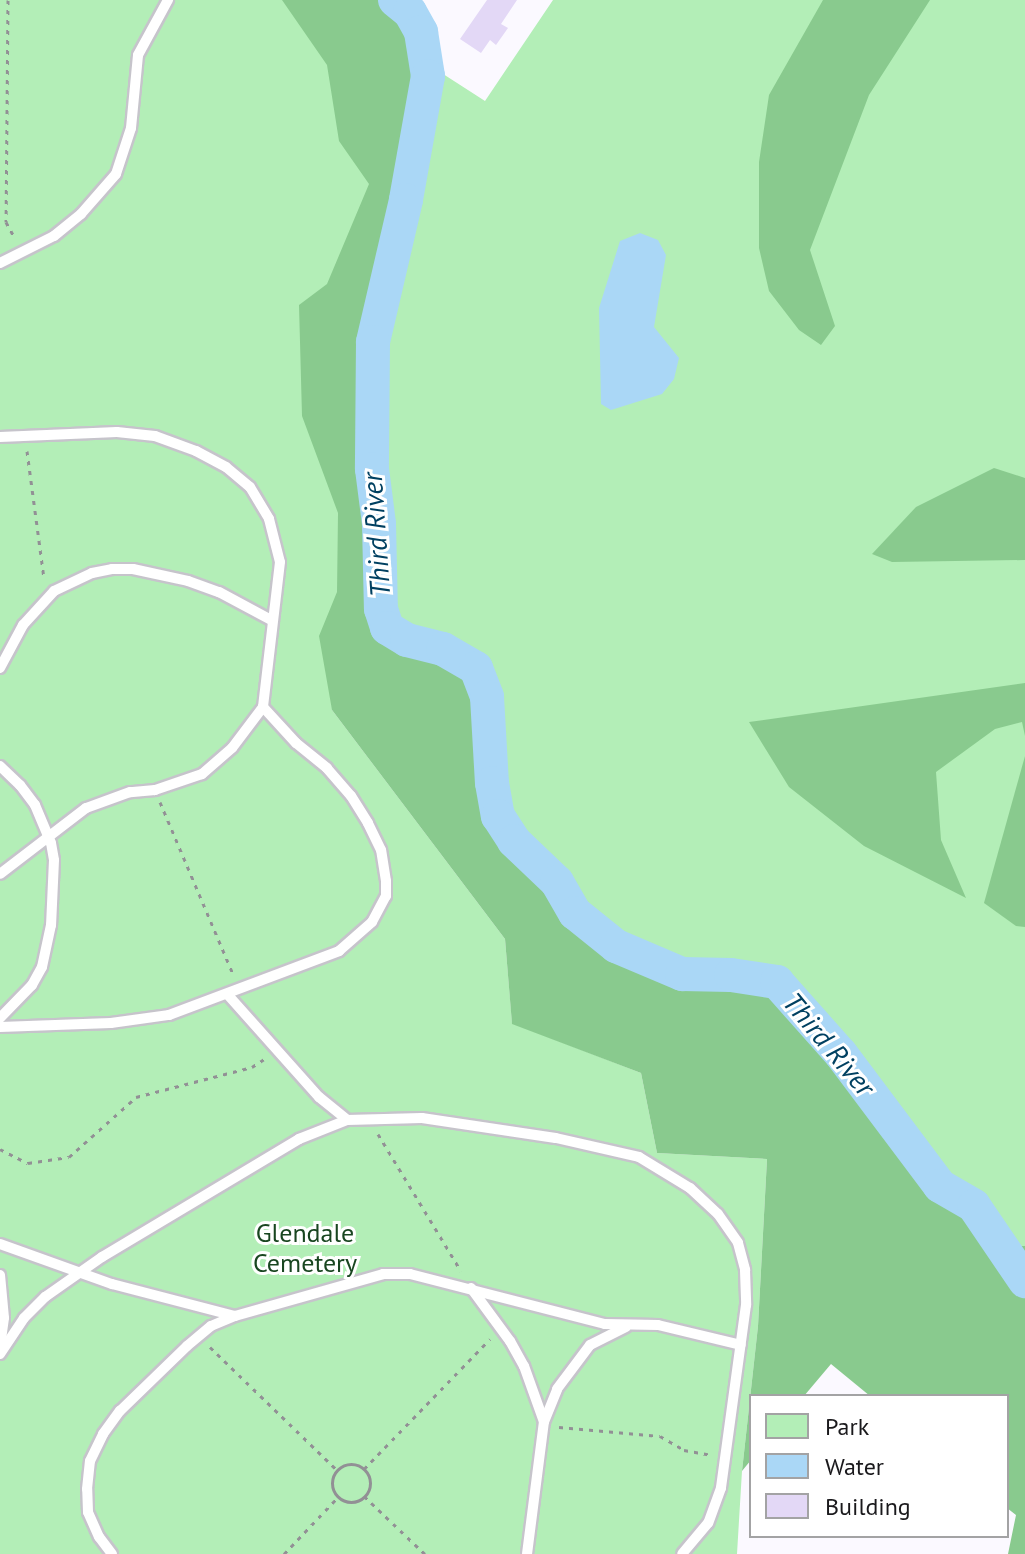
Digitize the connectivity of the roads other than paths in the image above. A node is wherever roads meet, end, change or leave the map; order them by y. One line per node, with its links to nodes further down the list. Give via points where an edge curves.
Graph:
1 (168, 0): 2 (lane, via 138,55 131,128 116,174 54,236)
2 (0, 263)
3 (0, 437): 4 (lane, via 117,432 155,436 226,467 250,487 277,537 280,562)
4 (271, 620): 5 (lane, via 219,592 166,575 133,569 92,573 54,591 37,608); 6 (lane)
5 (0, 668)
6 (263, 707): 8 (lane, via 232,748 202,774 107,799); 10 (lane, via 351,796 381,850 386,896 372,922 339,951)
7 (0, 766): 8 (lane, via 35,805)
8 (49, 837): 9 (lane); 11 (lane, via 54,860 47,949 32,985)
9 (0, 874)
10 (228, 995): 12 (lane, via 146,1020); 13 (lane, via 319,1097)
11 (0, 1018)
12 (0, 1027)
13 (347, 1120): 15 (lane, via 299,1139); 20 (lane, via 422,1118 605,1147 666,1171 718,1214 738,1243 745,1282)
14 (0, 1244): 15 (lane)
15 (80, 1272): 18 (lane); 21 (lane, via 45,1297)
16 (0, 1275): 21 (lane)
17 (471, 1288): 18 (lane, via 410,1274 383,1274); 19 (lane, via 605,1324); 22 (lane, via 524,1366)
18 (235, 1316): 23 (lane, via 198,1336 120,1411 90,1461 88,1512)
19 (631, 1324): 20 (lane, via 658,1325); 22 (lane, via 590,1345 580,1356 557,1389)
20 (741, 1345): 25 (lane, via 721,1488 708,1523)
21 (0, 1352)
22 (544, 1424): 24 (lane)
23 (112, 1554)
24 (527, 1554)
25 (682, 1554)

